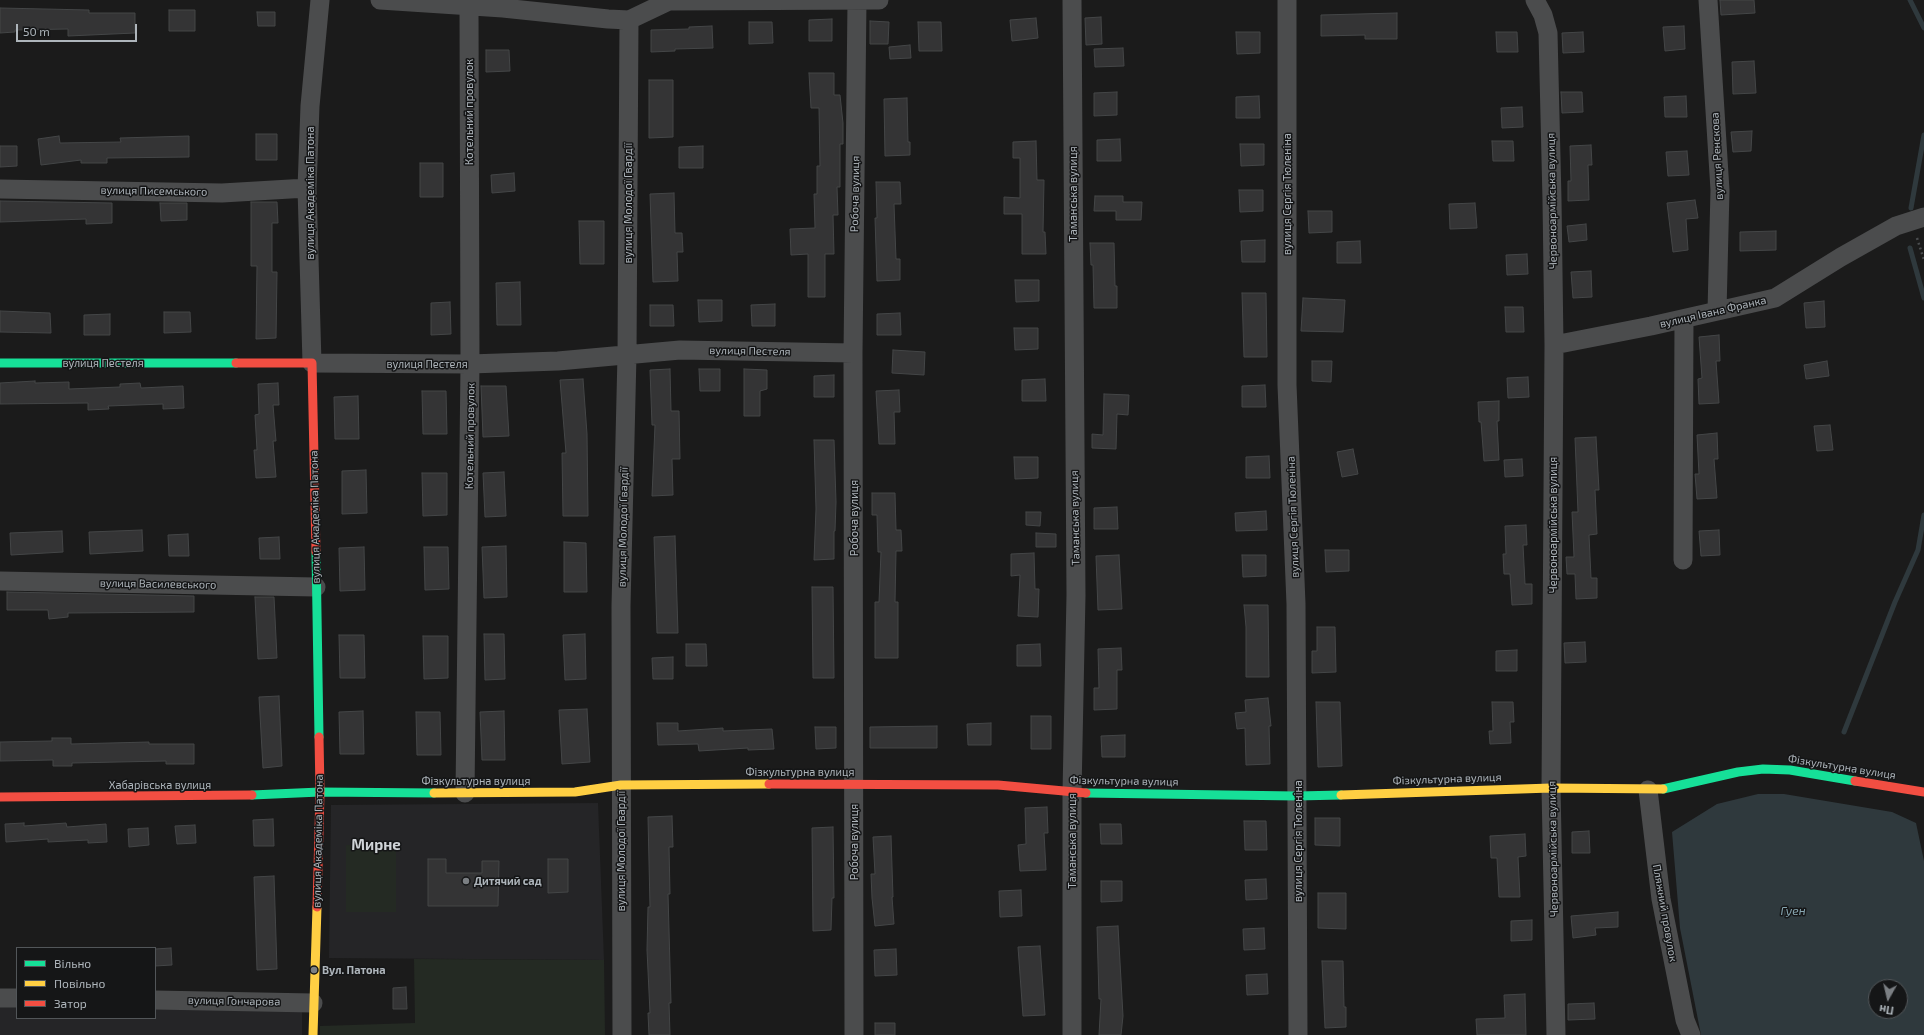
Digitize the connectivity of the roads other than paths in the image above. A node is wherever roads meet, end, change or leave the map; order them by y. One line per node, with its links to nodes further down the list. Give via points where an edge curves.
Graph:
1 (320, 0): 12 (street, вулиця Академіка Патона, via 310,106)
2 (380, 0): 9 (street)
3 (669, 0): 8 (street); 11 (street)
4 (879, 0): 8 (street)
5 (1072, 0): 33 (street, Таманська вулиця, via 1076,595)
6 (1287, 0): 34 (street, вулиця Сергія Тюленіна, via 1287,385 1296,604)
7 (1708, 0): 15 (street, вулиця Ренскова, via 1720,190)
8 (857, 1): 18 (street, Робоча вулиця)
9 (469, 6): 11 (street); 22 (street, Котельний провулок)
10 (1539, 8): 17 (street, Червоноармійська вулиця, via 1548,33)
11 (629, 20): 19 (street, вулиця Молодої Гвардії)
12 (307, 188): 13 (street, вулиця Писемського, via 222,192); 21 (street, вулиця Академіка Патона)
13 (0, 189)
14 (1917, 219): 15 (street, вулиця Івана Франка, via 1896,226 1841,256 1775,298)
15 (1717, 311): 16 (street, вулиця Івана Франка)
16 (1684, 318): 17 (street, вулиця Івана Франка); 23 (street)
17 (1554, 345): 28 (street, Червоноармійська вулиця)
18 (853, 353): 19 (street, вулиця Пестеля, via 680,350); 26 (street, Робоча вулиця)
19 (627, 355): 22 (street, вулиця Пестеля, via 558,362); 27 (street, вулиця Молодої Гвардії, via 621,606)
20 (0, 363): 21 (street, вулиця Пестеля)
21 (312, 363): 22 (street, вулиця Пестеля); 25 (street, вулиця Академіка Патона)
22 (470, 364): 32 (street, Котельний провулок)
23 (1683, 560)
24 (0, 582): 25 (street, вулиця Василевського)
25 (316, 587): 30 (street, вулиця Академіка Патона)
26 (854, 783): 27 (street, Фізкультурна вулиця); 33 (street, Фізкультурна вулиця, via 998,785); 42 (street, Робоча вулиця)
27 (621, 785): 32 (street, Фізкультурна вулиця, via 575,792); 41 (street, вулиця Молодої Гвардії)
28 (1551, 788): 29 (street, Фізкультурна вулиця); 34 (street, Фізкультурна вулиця); 45 (street, Червоноармійська вулиця)
29 (1648, 790): 31 (street, Фізкультурна вулиця, via 1763,769 1790,770); 46 (street, Пляжний провулок, via 1661,899 1685,1020)
30 (320, 792): 32 (street, Фізкультурна вулиця); 35 (street, Хабарівська вулиця, via 223,797); 39 (street, вулиця Академіка Патона)
31 (1924, 792)
32 (465, 793)
33 (1072, 793): 34 (street, Фізкультурна вулиця); 43 (street, Таманська вулиця)
34 (1297, 796): 44 (street, вулиця Сергія Тюленіна)
35 (0, 797)
36 (0, 998): 37 (street)
37 (16, 998)
38 (156, 1000): 39 (street, вулиця Гончарова)
39 (313, 1002): 40 (street, вулиця Академіка Патона)
40 (313, 1035)
41 (622, 1035)
42 (854, 1035)
43 (1072, 1035)
44 (1298, 1035)
45 (1556, 1035)
46 (1691, 1035)

